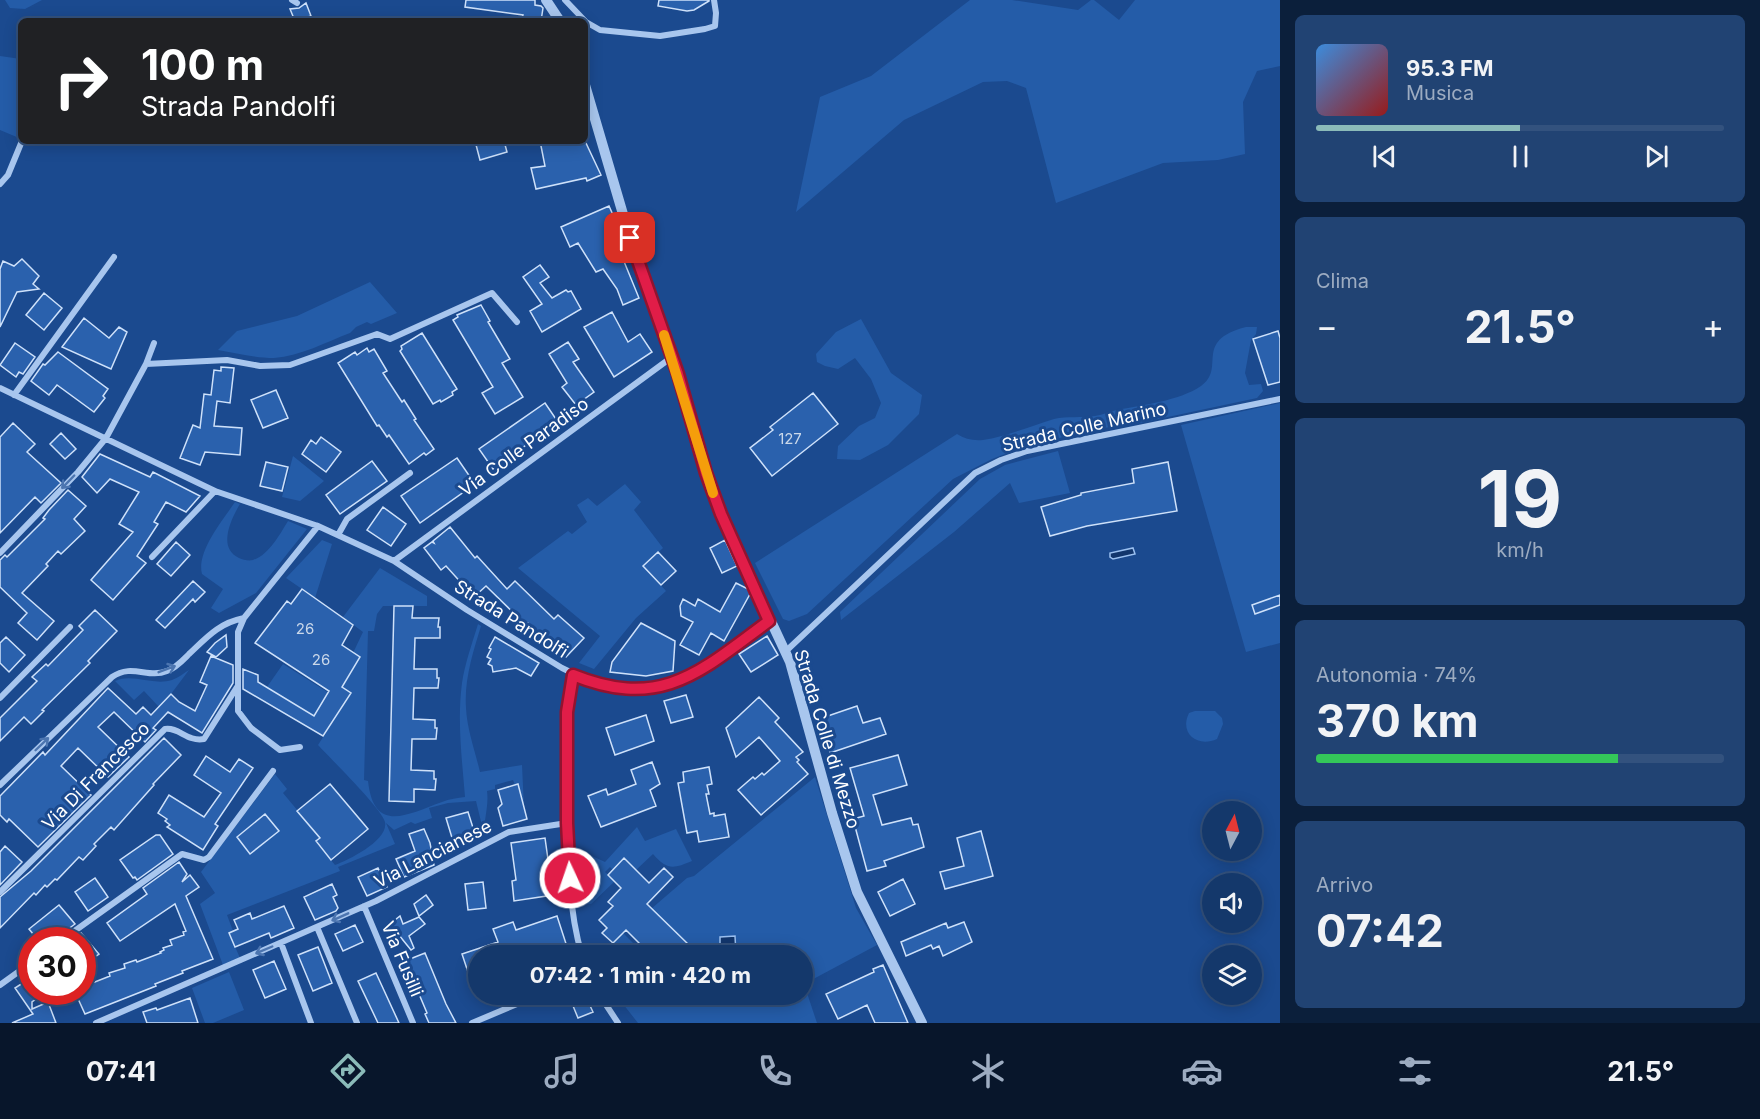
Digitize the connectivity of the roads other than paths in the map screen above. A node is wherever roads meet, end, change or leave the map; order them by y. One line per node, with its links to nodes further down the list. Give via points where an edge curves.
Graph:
1 (546, 0): 4 (street)
2 (565, 0): 5 (street)
3 (714, 0): 6 (street, via 715,26 705,29 660,36 600,30)
4 (558, 18)
5 (582, 18)
6 (588, 23)
7 (588, 95): 13 (street, Strada Colle di Mezzo, via 630,238)
8 (21, 144): 9 (street)
9 (0, 184)
10 (114, 258): 16 (street)
11 (517, 322): 14 (street, via 492,293 390,339 376,334 290,365 260,366 227,360)
12 (154, 343): 14 (street)
13 (672, 357): 25 (street, Via Colle Paradiso); 27 (street, Strada Colle di Mezzo, via 721,514)
14 (146, 364): 18 (street)
15 (0, 388): 16 (street, Strada Pandolfi)
16 (14, 395): 18 (street, Strada Pandolfi)
17 (1280, 399): 29 (street, Strada Colle Marino, via 1027,451 975,473)
18 (106, 438): 20 (street, Strada Pandolfi); 23 (street, one-way to 23)
19 (410, 473): 22 (street, via 347,519)
20 (215, 491): 21 (street, Strada Pandolfi); 24 (street)
21 (318, 526): 22 (street, Strada Pandolfi); 26 (street)
22 (338, 535): 25 (street, Strada Pandolfi)
23 (0, 553)
24 (152, 557)
25 (394, 561): 30 (street, Strada Pandolfi)
26 (244, 618): 31 (street, via 238,632); 35 (street, one-way to 26, via 112,677 128,670 167,671 221,626)
27 (769, 621): 29 (street, Strada Colle di Mezzo); 30 (street, Strada Pandolfi, via 697,673 674,683 627,688 593,683)
28 (70, 627): 32 (street)
29 (785, 652): 53 (street, Strada Colle di Mezzo, via 857,892)
30 (573, 675): 36 (street, via 567,712)
31 (237, 687): 33 (street, via 238,711 251,728 280,750); 37 (street, Via Di Francesco, via 204,739 190,739 165,729)
32 (0, 698)
33 (300, 747)
34 (273, 771): 39 (street, via 209,857 204,860 182,854)
35 (0, 785)
36 (567, 823): 38 (street, Via Lancianese, via 509,832); 42 (street, via 573,921)
37 (0, 892)
38 (364, 906): 40 (street, Via Lancianese, one-way to 40); 50 (street, Via Fusilli)
39 (80, 927)
40 (317, 927): 41 (street, Via Lancianese); 49 (street)
41 (280, 943): 47 (street, Via Lancianese, one-way to 47); 48 (street)
42 (579, 945)
43 (18, 972): 44 (street)
44 (0, 985)
45 (515, 1005): 51 (street)
46 (606, 1005): 52 (street)
47 (96, 1023)
48 (311, 1023)
49 (357, 1023)
50 (412, 1023)
51 (472, 1023)
52 (618, 1023)
53 (922, 1023)

